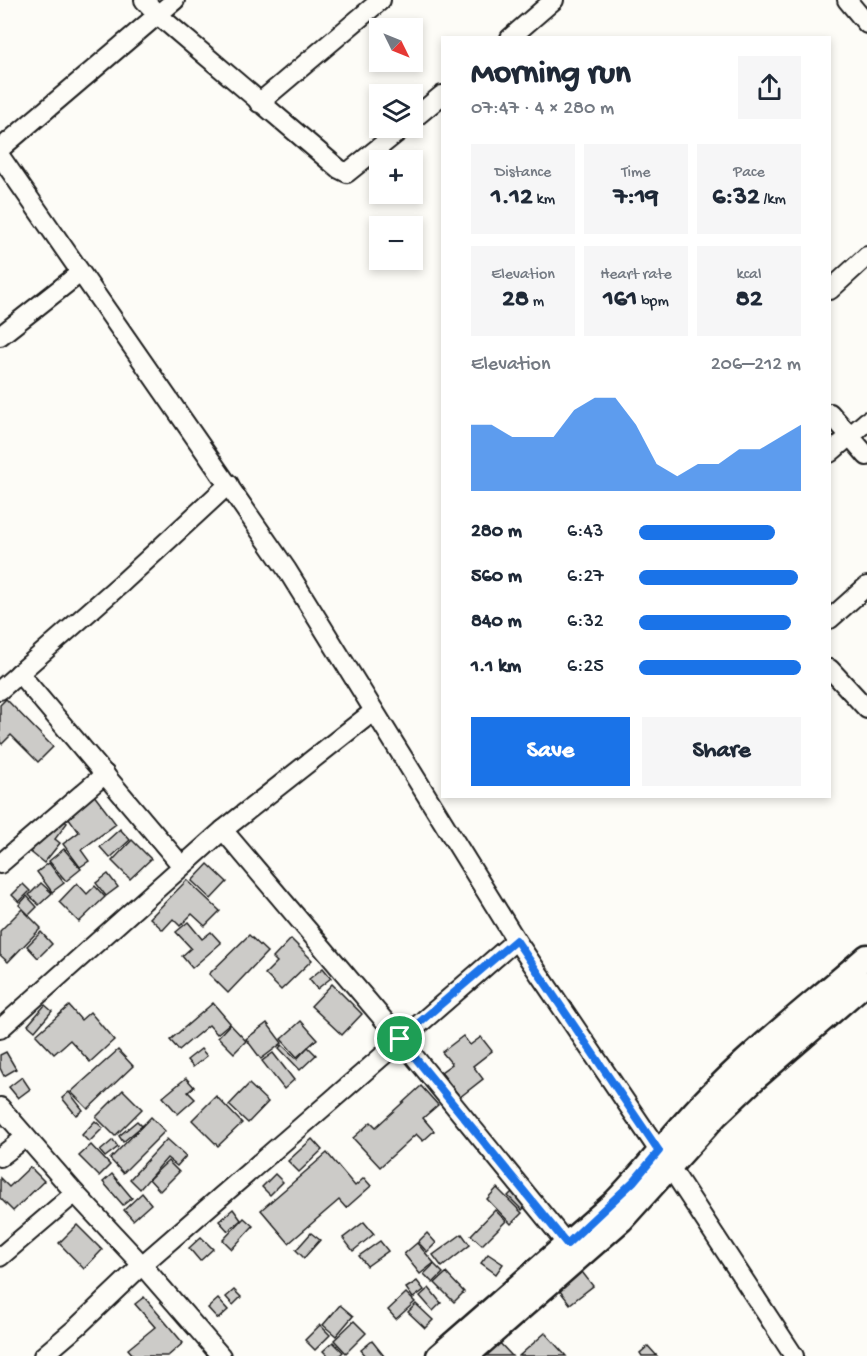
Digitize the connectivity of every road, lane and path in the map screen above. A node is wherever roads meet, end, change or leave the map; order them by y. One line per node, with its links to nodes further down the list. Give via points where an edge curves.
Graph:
1 (144, 0): 6 (street)
2 (175, 0): 6 (street)
3 (381, 0): 10 (street)
4 (554, 0): 8 (street)
5 (847, 0): 7 (street)
6 (158, 15): 10 (street); 13 (street)
7 (867, 24)
8 (512, 36)
9 (441, 96): 11 (street)
10 (259, 103): 12 (street, via 347,173)
11 (423, 111)
12 (391, 138)
13 (0, 149)
14 (0, 156): 16 (street)
15 (867, 256): 17 (street)
16 (80, 273): 18 (street); 24 (street)
17 (831, 289)
18 (0, 336)
19 (831, 414): 21 (street)
20 (867, 421): 21 (street)
21 (849, 436): 22 (street); 23 (street)
22 (831, 452)
23 (867, 456)
24 (228, 484): 28 (street); 31 (street, via 287,570)
25 (867, 586): 26 (street)
26 (831, 618)
27 (831, 670): 30 (street)
28 (19, 673): 29 (street); 32 (street)
29 (0, 690)
30 (867, 709)
31 (374, 711): 33 (street); 36 (street)
32 (105, 774): 34 (street); 35 (street)
33 (223, 830): 35 (street); 40 (street)
34 (0, 864)
35 (182, 866): 39 (street)
36 (516, 940): 40 (street); 44 (street)
37 (867, 956): 44 (street, via 704,1101)
38 (867, 982): 44 (street)
39 (4, 1018)
40 (400, 1039): 46 (street); 48 (street)
41 (0, 1107): 42 (street)
42 (26, 1137): 43 (street); 45 (street)
43 (0, 1157)
44 (665, 1159): 46 (street); 49 (street); 53 (street, via 622,1220)
45 (75, 1193): 47 (street); 48 (street)
46 (567, 1244): 52 (street)
47 (1, 1255)
48 (142, 1265): 50 (street); 51 (street)
49 (790, 1354)
50 (43, 1356)
51 (221, 1356)
52 (438, 1356)
53 (466, 1356)

